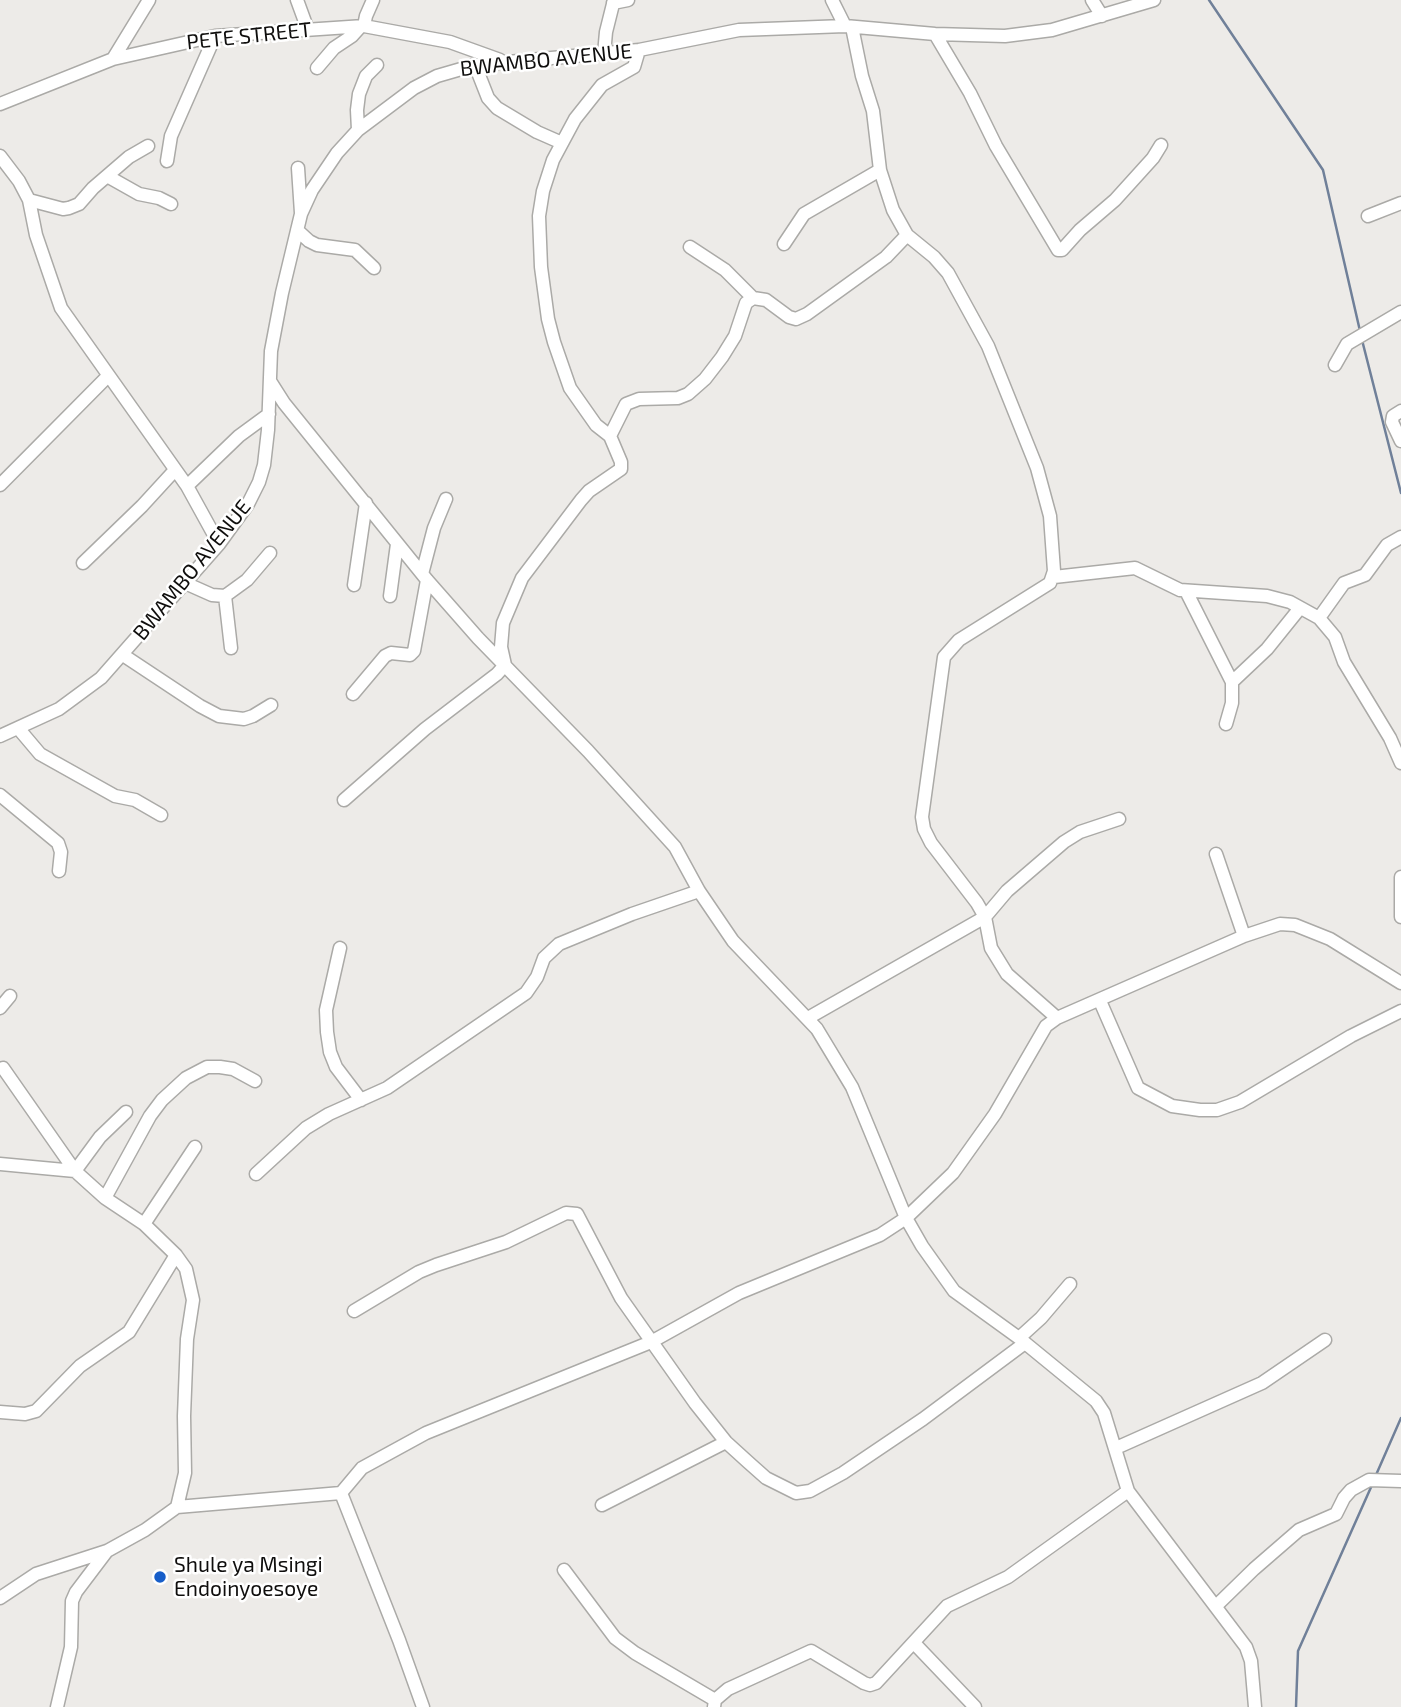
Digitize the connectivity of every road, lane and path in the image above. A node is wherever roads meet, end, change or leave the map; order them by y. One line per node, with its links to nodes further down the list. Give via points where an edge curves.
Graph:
1 (149, 0): 17 (street)
2 (297, 0): 12 (street)
3 (373, 0): 10 (street)
4 (628, 0): 8 (street)
5 (832, 0): 11 (street)
6 (1092, 0): 9 (street)
7 (1154, 0): 9 (street, BWAMBO AVENUE)
8 (614, 2): 16 (street)
9 (1102, 16): 13 (street, BWAMBO AVENUE, via 1052,30 1005,36)
10 (363, 26): 12 (street, PETE STREET); 18 (street, PETE STREET, via 450,42); 21 (street)
11 (849, 27): 13 (street, BWAMBO AVENUE); 15 (street, BWAMBO AVENUE, via 739,30); 30 (street, via 873,111)
12 (308, 30): 14 (street, PETE STREET)
13 (935, 34): 26 (street, via 1058,250 1115,200)
14 (215, 36): 17 (street, PETE STREET); 28 (street, via 171,136)
15 (639, 50): 16 (street, BWAMBO AVENUE); 24 (street, via 634,67 602,85)
16 (604, 54): 18 (street, BWAMBO AVENUE)
17 (113, 59): 22 (street, PETE STREET)
18 (503, 61): 20 (street, BWAMBO AVENUE)
19 (377, 65): 23 (street, via 366,76 359,94)
20 (475, 65): 23 (street, BWAMBO AVENUE, via 424,82); 24 (street, via 497,108)
21 (317, 68)
22 (0, 104)
23 (358, 130): 35 (street, BWAMBO AVENUE, via 324,170)
24 (562, 143): 49 (street, via 547,177 539,216 548,319 570,388 596,425)
25 (148, 145): 31 (street)
26 (1161, 145)
27 (0, 156): 32 (street)
28 (167, 162)
29 (298, 168): 35 (street)
30 (880, 170): 38 (street); 39 (street, via 804,214)
31 (107, 176): 32 (street, via 69,208); 34 (street, via 139,194)
32 (29, 200): 45 (street, via 61,308)
33 (1401, 203): 36 (street)
34 (171, 204)
35 (301, 214): 37 (street, BWAMBO AVENUE)
36 (1368, 216)
37 (297, 230): 41 (street, via 317,245 355,250); 46 (street, BWAMBO AVENUE, via 275,330)
38 (907, 235): 42 (street, via 886,257 796,319 766,300); 62 (street, via 948,273 988,346 1037,468 1050,516)
39 (784, 244)
40 (690, 247): 42 (street, via 725,270)
41 (374, 268)
42 (753, 298): 49 (street, via 729,347 705,379 678,398 626,404)
43 (1401, 312): 44 (street, via 1347,345)
44 (1335, 365)
45 (108, 376): 51 (street); 52 (street)
46 (270, 380): 48 (street, BWAMBO AVENUE); 55 (street)
47 (1401, 411): 50 (street, via 1392,422)
48 (269, 414): 53 (street); 57 (street, BWAMBO AVENUE, via 259,482)
49 (610, 436): 72 (street, via 621,469 589,491 522,578 503,622)
50 (1401, 442)
51 (175, 470): 53 (street); 60 (street)
52 (0, 485)
53 (187, 486): 57 (street)
54 (446, 499): 61 (street)
55 (366, 503): 58 (street); 64 (street)
56 (1401, 537): 69 (street, via 1387,545 1365,575 1344,583)
57 (219, 544): 63 (street, BWAMBO AVENUE)
58 (397, 544): 61 (street); 67 (street)
59 (270, 552): 66 (street, via 247,580)
60 (83, 562)
61 (424, 577): 72 (street); 74 (street, via 414,651 385,656)
62 (1054, 577): 65 (street, via 1135,568); 89 (street, via 959,640 942,665 923,806 924,829)
63 (185, 583): 66 (street); 71 (street, BWAMBO AVENUE)
64 (354, 585)
65 (1186, 591): 68 (street, via 1267,596); 73 (street)
66 (225, 596): 70 (street)
67 (390, 596)
68 (1300, 608): 69 (street); 73 (street, via 1274,642)
69 (1319, 618): 79 (street, via 1335,637 1350,674)
70 (231, 648)
71 (123, 655): 75 (street, via 219,716 244,719); 77 (street, BWAMBO AVENUE, via 85,692)
72 (505, 665): 81 (street); 87 (street, via 675,847)
73 (1232, 682): 76 (street)
74 (353, 694)
75 (271, 705)
76 (1226, 724)
77 (18, 728): 78 (street, BWAMBO AVENUE); 82 (street, via 40,754 115,796 135,800)
78 (0, 736)
79 (1401, 763)
80 (0, 795): 85 (street, via 58,843)
81 (344, 800)
82 (161, 815)
83 (1119, 819): 89 (street, via 1064,842 1007,891)
84 (1216, 853): 90 (street)
85 (59, 871)
86 (1401, 877): 88 (street)
87 (699, 891): 97 (street, via 733,941); 101 (street, via 559,944 544,958 526,993 387,1088)
88 (1401, 916)
89 (985, 917): 97 (street); 98 (street, via 991,948 1007,974)
90 (1244, 936): 92 (street, via 1280,924 1295,925 1330,939); 94 (street)
91 (340, 948): 101 (street, via 326,1010 327,1032 336,1067)
92 (1401, 983)
93 (10, 996): 95 (street)
94 (1100, 1001): 96 (street, via 1138,1088 1172,1106 1200,1110 1240,1102); 98 (street)
95 (0, 1007)
96 (1401, 1011)
97 (808, 1018): 108 (street, via 852,1087)
98 (1057, 1018): 108 (street, via 1042,1031 995,1114 953,1172)
99 (3, 1068): 105 (street)
100 (255, 1081): 107 (street, via 220,1067 207,1067 186,1078 150,1116)
101 (361, 1100): 106 (street, via 306,1128)
102 (127, 1112): 105 (street, via 100,1136)
103 (195, 1147): 109 (street)
104 (0, 1164): 105 (street)
105 (75, 1171): 107 (street)
106 (256, 1174)
107 (105, 1198): 109 (street)
108 (906, 1218): 114 (street, via 954,1291); 115 (street, via 880,1235 738,1293)
109 (144, 1224): 110 (street)
110 (176, 1255): 116 (street, via 129,1332 80,1366 36,1411); 123 (street, via 186,1269 193,1300 187,1339 186,1473)
111 (1070, 1284): 114 (street)
112 (354, 1311): 115 (street, via 419,1272 574,1213)
113 (1325, 1340): 118 (street, via 1262,1383)
114 (1022, 1341): 117 (street, via 923,1419 810,1490 796,1493 766,1478); 118 (street, via 1096,1401)
115 (651, 1342): 117 (street); 121 (street, via 426,1433 362,1468)
116 (0, 1412)
117 (726, 1441): 122 (street)
118 (1116, 1448): 120 (street)
119 (1401, 1481): 127 (street, via 1369,1480 1350,1490 1336,1514 1299,1530)
120 (1128, 1491): 127 (street); 128 (street, via 1008,1577 947,1606)
121 (341, 1493): 123 (street); 131 (street)
122 (602, 1505)
123 (177, 1507): 124 (street)
124 (107, 1551): 126 (street, via 36,1574); 130 (street, via 72,1601 71,1647)
125 (564, 1570): 129 (street, via 615,1638)
126 (0, 1598)
127 (1216, 1606): 133 (street, via 1246,1647)
128 (914, 1643): 129 (street, via 870,1685 811,1651 728,1689); 132 (street)
129 (714, 1703)
130 (57, 1707)
131 (423, 1707)
132 (975, 1707)
133 (1255, 1707)

